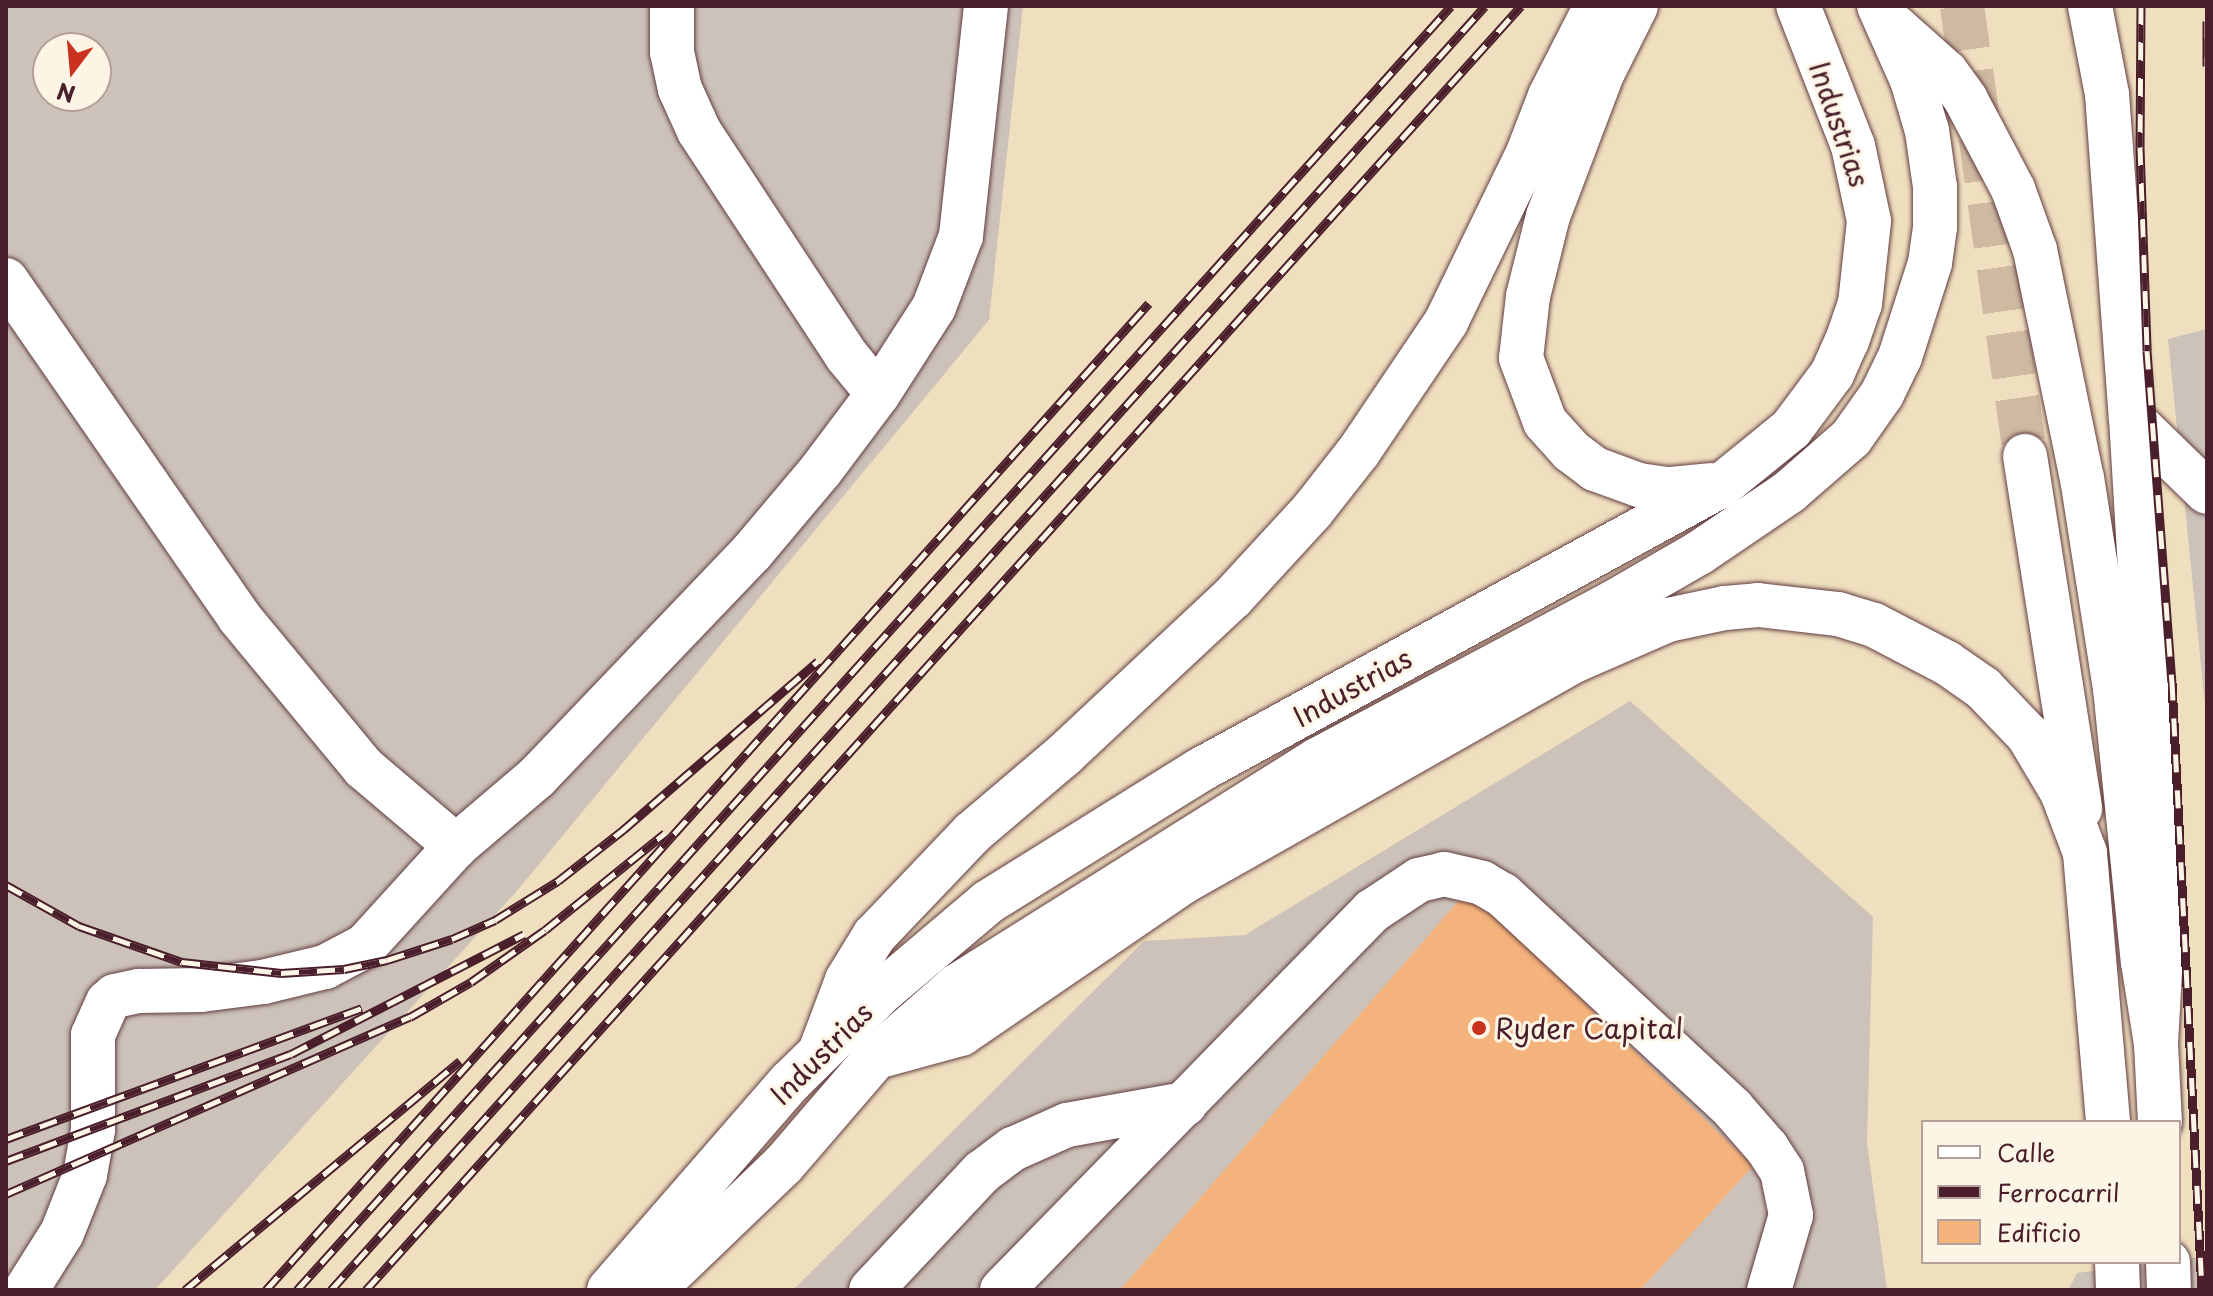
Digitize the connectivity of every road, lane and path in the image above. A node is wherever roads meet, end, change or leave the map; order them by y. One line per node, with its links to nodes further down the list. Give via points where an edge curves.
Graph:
1 (672, 6): 9 (main road, via 672,52 680,89 699,131 846,355)
2 (986, 6): 9 (main road, via 961,236 934,307)
3 (1596, 6): 17 (main road, via 1446,322 1359,451 1232,598 972,833 874,936 847,980)
4 (1636, 6): 12 (main road, via 1602,74 1548,216 1528,296 1521,358 1545,422 1595,469 1669,489)
5 (1798, 6): 12 (main road, Industrias, via 1864,187 1869,221 1860,304 1832,374 1811,403 1791,429)
6 (2090, 6): 10 (main road, via 2107,94)
7 (1884, 14): 16 (main road, via 1946,72 1966,100 2007,176 2035,250 2082,478 2115,688); 18 (main road, Industrias, via 1927,131 1935,227 1930,263 1900,357 1851,438 1789,492 1699,553 1317,760 1023,944 957,986)
8 (6, 280): 14 (main road, via 239,617 364,768)
9 (878, 394): 14 (main road, via 752,552 537,777)
10 (2131, 418): 13 (main road); 16 (main road, via 2158,878)
11 (2025, 456): 15 (main road)
12 (1722, 485): 17 (main road, Industrias, via 1200,770 988,902 895,979)
13 (2207, 492)
14 (456, 846): 24 (main road, via 365,946 325,967 201,990 139,991 108,1002 93,1035 92,1142 85,1175 62,1233)
15 (2085, 853): 18 (main road, via 2062,792 2028,735 1983,688 1947,663 1874,625 1838,614 1758,605 1725,608 1668,620 1576,660 1183,882 961,1034); 20 (main road)
16 (2156, 1044): 21 (main road)
17 (820, 1052): 25 (main road, Industrias, via 757,1116)
18 (876, 1057): 26 (main road, Industrias, via 784,1164)
19 (1185, 1104): 27 (main road, via 1067,1125 1013,1149 982,1172); 28 (main road); 29 (main road, via 1394,894 1444,874 1482,883 1503,895 1733,1109 1767,1148 1782,1171 1791,1215)
20 (2108, 1120)
21 (2160, 1120)
22 (2117, 1264): 30 (main road)
23 (2168, 1264): 31 (main road)
24 (26, 1290)
25 (609, 1290)
26 (653, 1290)
27 (871, 1290)
28 (1002, 1290)
29 (1769, 1290)
30 (2118, 1290)
31 (2169, 1290)

